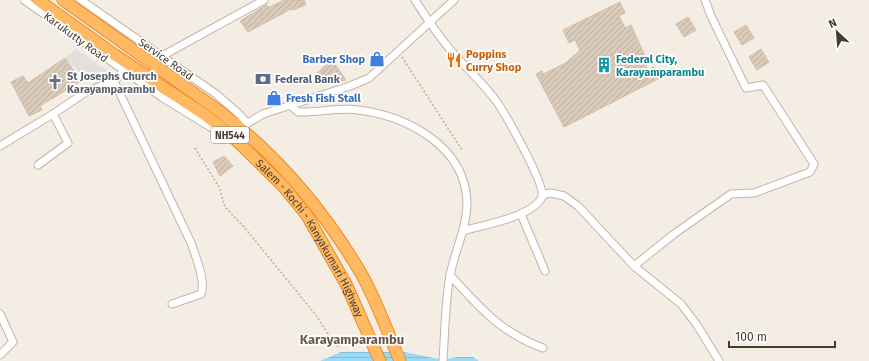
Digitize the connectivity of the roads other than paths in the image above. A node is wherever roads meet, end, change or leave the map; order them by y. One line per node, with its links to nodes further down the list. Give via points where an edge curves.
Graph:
1 (24, 0): 11 (street, Karukutty Road)
2 (38, 0): 16 (highway, Salem - Kochi - Kanyakumari Highway / NH544)
3 (63, 0): 15 (highway, Salem - Kochi - Kanyakumari Highway / NH544)
4 (81, 0): 10 (street, Service Road)
5 (264, 0): 10 (street)
6 (415, 0): 9 (street)
7 (454, 0): 9 (street)
8 (705, 0): 22 (street, via 710,16 746,88 763,84 814,164 810,172 754,193 731,194)
9 (429, 21): 13 (street, via 369,78); 19 (street, via 500,106 536,172)
10 (162, 56): 15 (street, Service Road, via 216,94)
11 (124, 71): 12 (street); 16 (street, Karukutty Road, via 220,133)
12 (114, 81): 14 (street, via 86,92); 25 (street, via 192,245 200,274 201,294)
13 (290, 104): 15 (street, via 263,114); 21 (street, via 298,112 341,109 368,111 403,121 425,133 453,160 460,175 467,202)
14 (54, 114): 17 (street); 18 (street, via 68,143)
15 (244, 125): 16 (street); 31 (highway, Salem - Kochi - Kanyakumari Highway / NH544, via 286,171 346,248 362,276)
16 (231, 135): 30 (highway, Salem - Kochi - Kanyakumari Highway / NH544, via 283,186 306,214 346,284)
17 (0, 146)
18 (38, 165)
19 (542, 195): 20 (street, via 534,206); 22 (street, via 564,196 578,206)
20 (521, 214): 21 (street); 23 (street)
21 (462, 230): 24 (street)
22 (634, 266): 32 (street, via 681,304)
23 (545, 271)
24 (450, 275): 27 (street, via 496,323); 29 (street)
25 (172, 304)
26 (0, 314): 28 (street, via 13,342)
27 (543, 348)
28 (0, 355)
29 (443, 360)
30 (380, 361)
31 (400, 361)
32 (719, 361)

